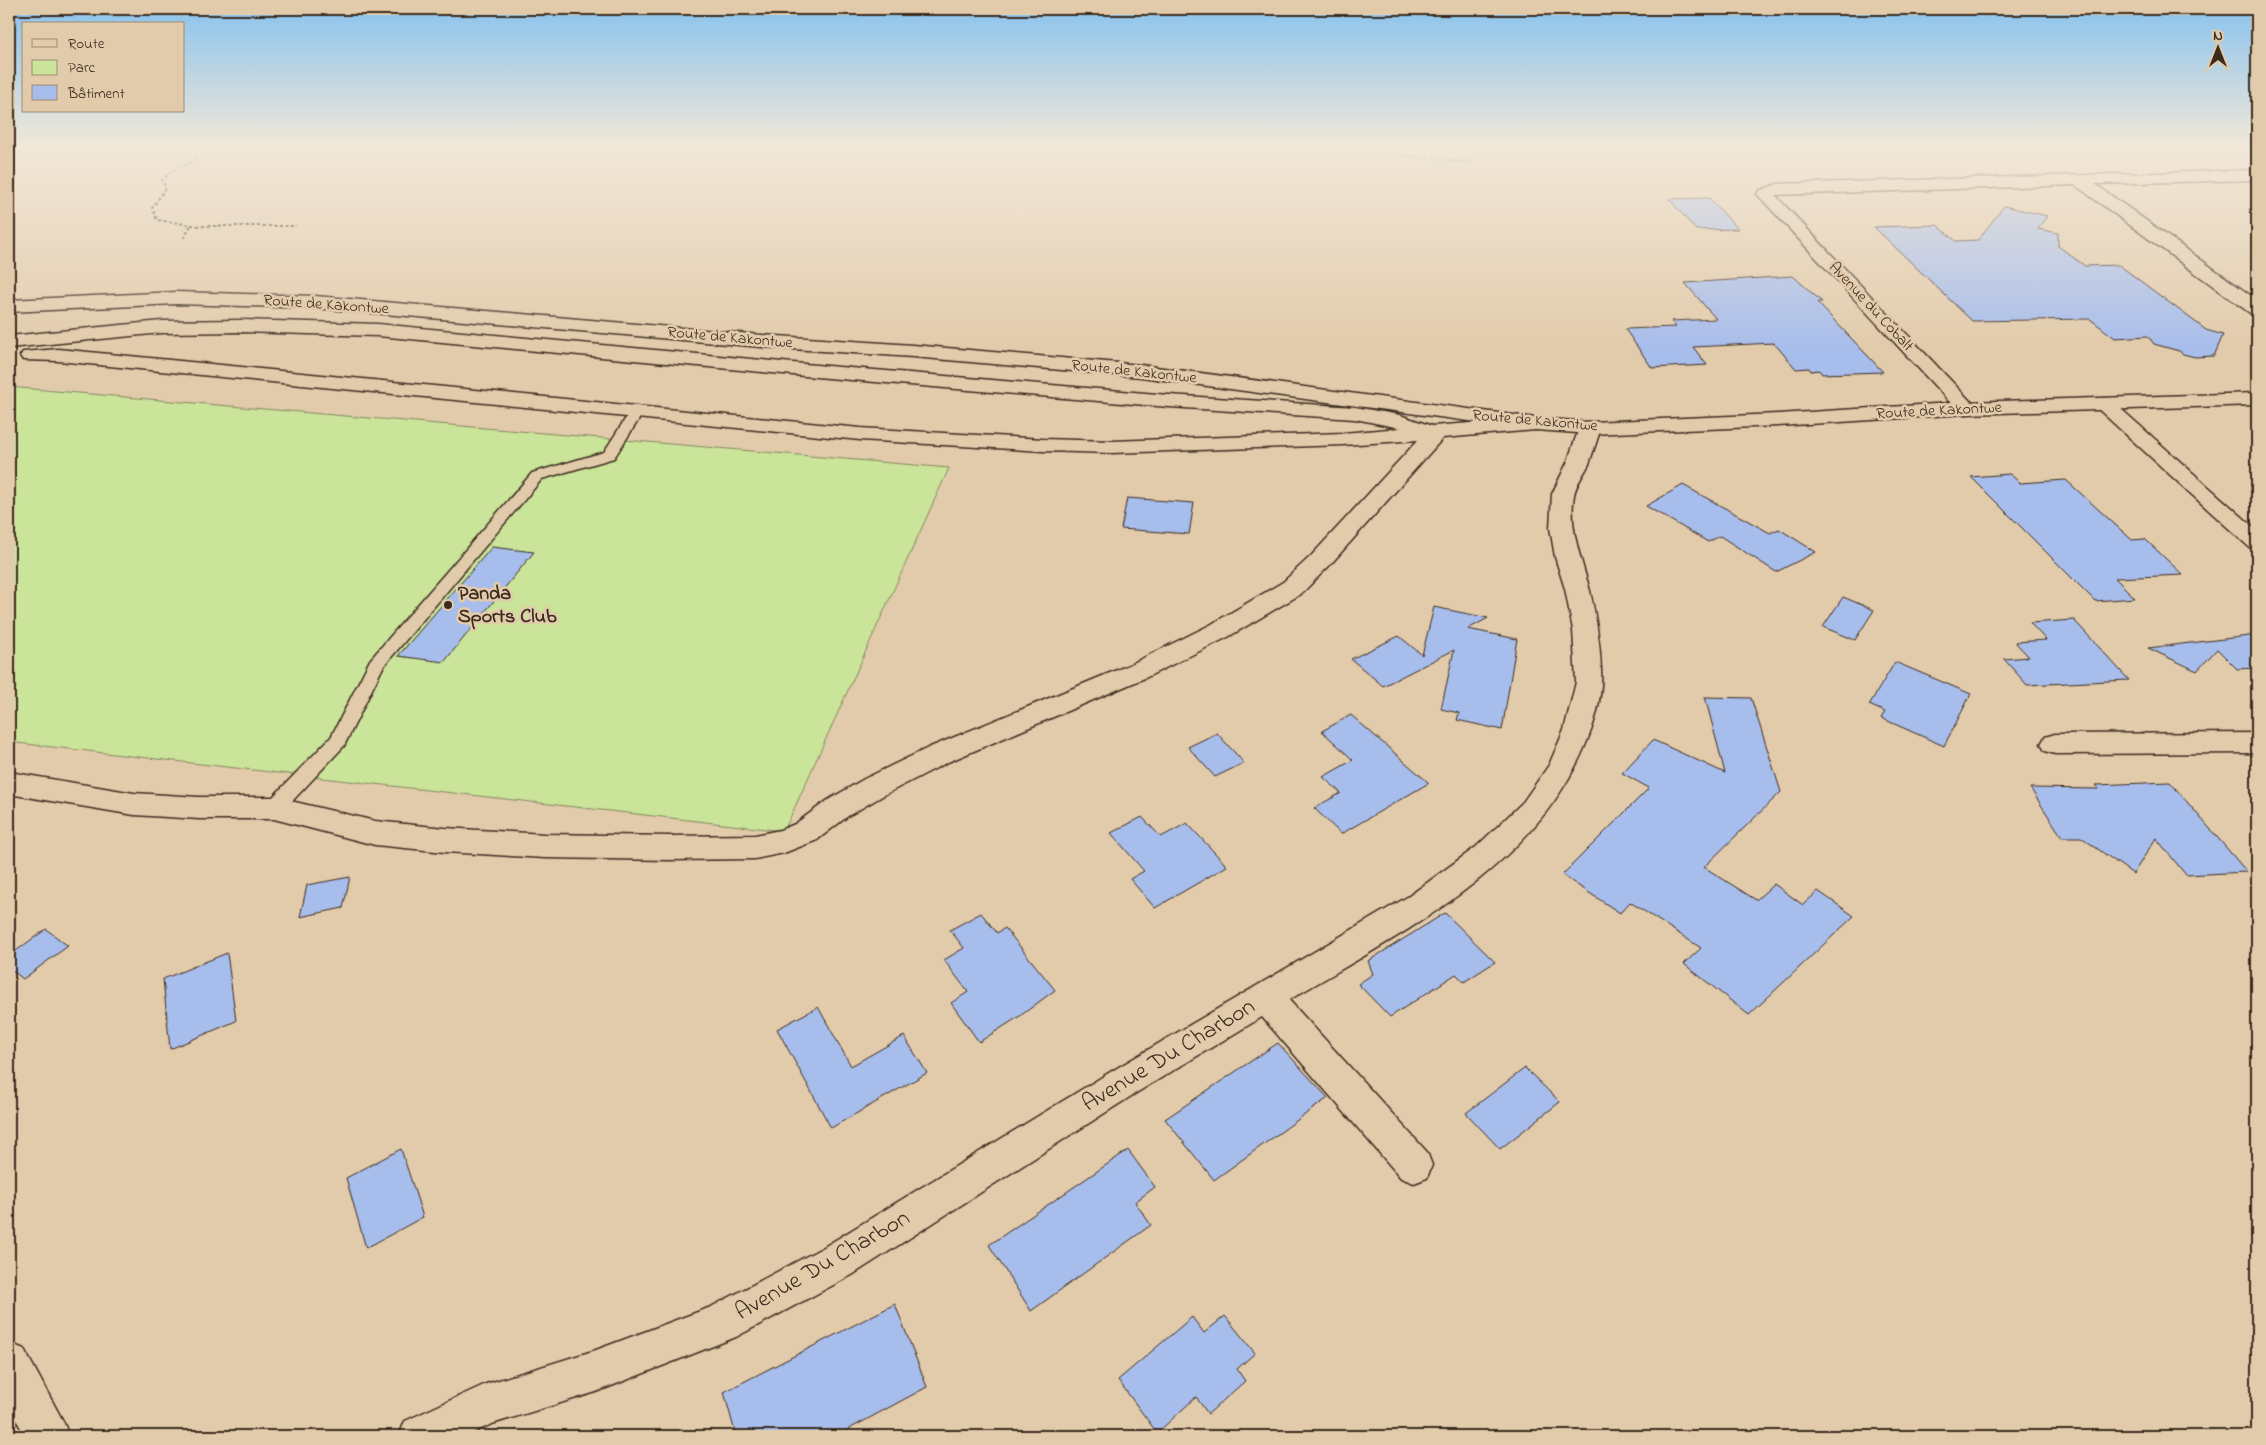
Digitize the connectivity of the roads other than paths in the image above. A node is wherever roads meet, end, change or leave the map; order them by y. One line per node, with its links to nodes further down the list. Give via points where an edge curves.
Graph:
1 (1783, 213): 9 (street, Avenue du Cobalt)
2 (2125, 213): 4 (street)
3 (9, 306): 11 (street, Route de Kakontwe, via 176,298 315,302 1142,371)
4 (2257, 310)
5 (9, 342): 13 (street, via 162,327 378,330 1169,401 1355,413 1400,421)
6 (9, 356): 10 (street, via 58,355)
7 (2257, 399): 8 (street, Route de Kakontwe)
8 (2104, 404): 9 (street, Route de Kakontwe); 14 (street)
9 (1966, 408): 12 (street, Route de Kakontwe)
10 (636, 413): 13 (street, via 860,434 1034,445 1111,447); 18 (lane, via 609,455 537,476 376,664 338,741)
11 (1536, 424): 12 (street, Route de Kakontwe); 13 (street)
12 (1590, 428): 19 (street, Avenue Du Charbon, via 1563,494 1562,528 1586,630 1589,682 1578,730 1561,769 1533,810 1487,856 1420,905)
13 (1435, 434): 18 (street, via 1292,588 1219,631 1138,671 906,771 784,842 756,848 670,848 445,840 375,833)
14 (2257, 542)
15 (2257, 743): 16 (street)
16 (2055, 744)
17 (9, 783): 18 (street, via 134,804)
18 (274, 808)
19 (1265, 998): 20 (street); 23 (street, Avenue Du Charbon, via 1124,1082 838,1262 722,1323 596,1371 486,1405)
20 (1414, 1165)
21 (10, 1369): 22 (street)
22 (48, 1436)
23 (420, 1436)

